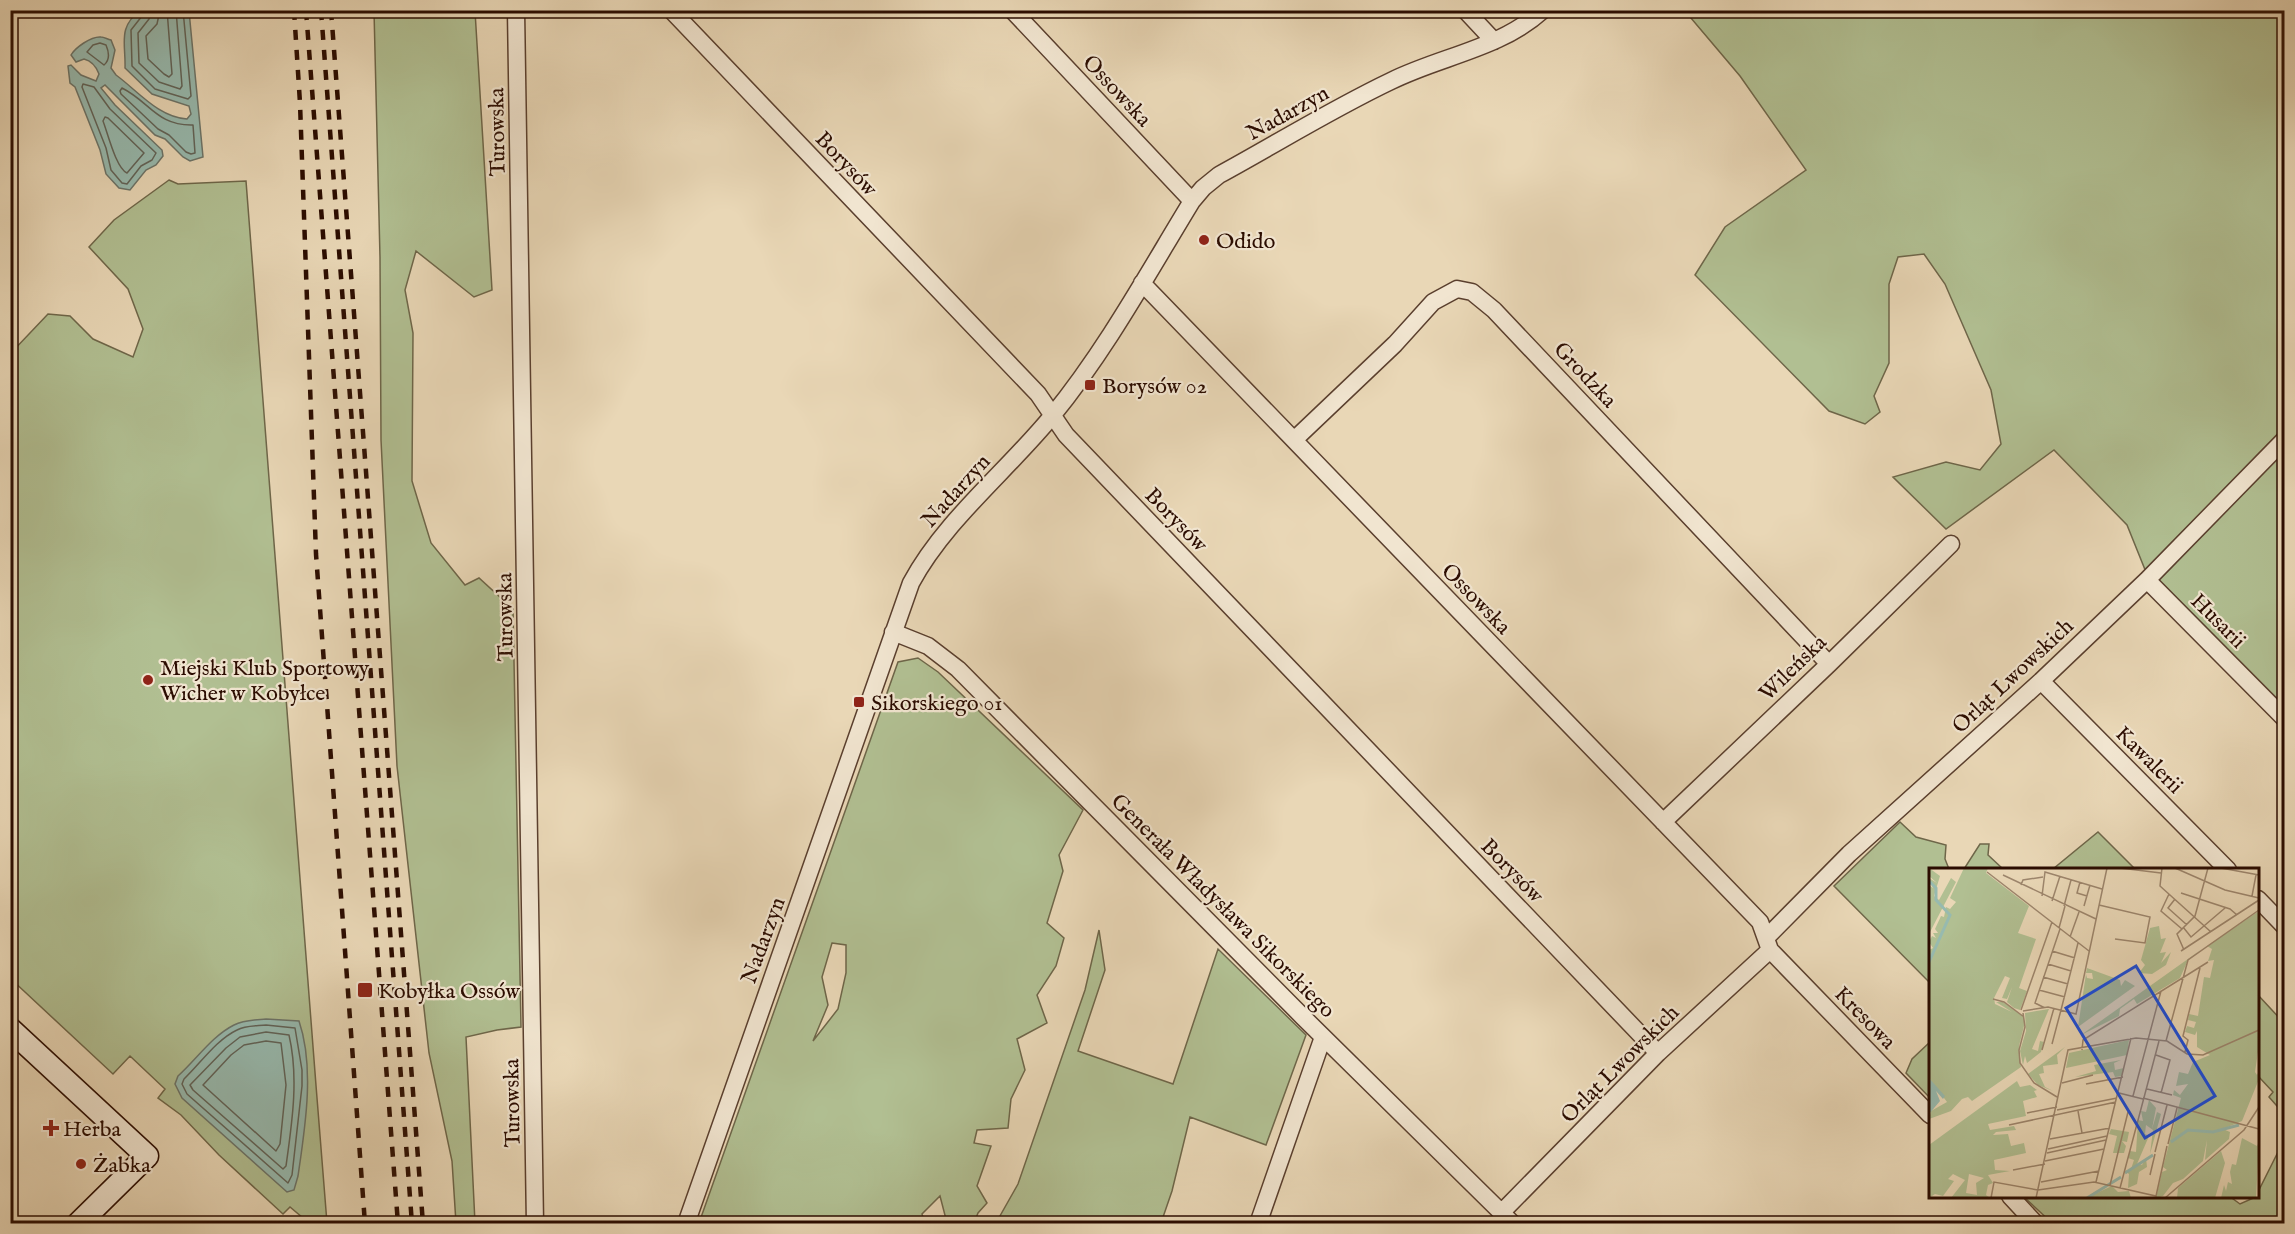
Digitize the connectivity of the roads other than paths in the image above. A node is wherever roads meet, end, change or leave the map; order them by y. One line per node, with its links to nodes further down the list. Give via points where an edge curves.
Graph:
1 (516, 10): 30 (street, Turowska)
2 (671, 10): 9 (street, Borysów, via 1038,394)
3 (1012, 10): 7 (street, Ossowska)
4 (1465, 10): 6 (street)
5 (1543, 10): 6 (street, Nadarzyn, via 1530,23)
6 (1494, 41): 7 (street, Nadarzyn, via 1392,80 1219,176)
7 (1192, 201): 8 (street, Nadarzyn)
8 (1142, 283): 9 (street, Nadarzyn); 10 (street, Ossowska)
9 (1052, 416): 14 (street, Nadarzyn, via 921,564); 25 (street, Borysów)
10 (1294, 440): 15 (street, Grodzka, via 1395,344 1433,302 1456,289 1472,292 1494,310); 18 (street, Ossowska)
11 (2284, 440): 13 (street, Orląt Lwowskich)
12 (1951, 544): 15 (street, Wileńska)
13 (2147, 580): 16 (street, Orląt Lwowskich); 17 (street, Husarii)
14 (893, 632): 24 (street, Generała Władysława Sikorskiego, via 928,646 958,669); 31 (street, Nadarzyn)
15 (1829, 664): 18 (street, Wileńska)
16 (2041, 681): 19 (street, Kawalerii); 22 (street, Orląt Lwowskich, via 1849,854)
17 (2284, 718)
18 (1663, 822): 22 (street, Ossowska, via 1760,922)
19 (2226, 868)
20 (2259, 900): 21 (street)
21 (2284, 926)
22 (1768, 944): 25 (street, Orląt Lwowskich); 26 (street, Kresowa)
23 (10, 1029): 29 (street, via 147,1156)
24 (1323, 1037): 28 (street, Generała Władysława Sikorskiego); 32 (street)
25 (1658, 1053): 28 (street, Orląt Lwowskich)
26 (1929, 1114)
27 (2011, 1198): 33 (street)
28 (1508, 1218)
29 (78, 1224)
30 (535, 1224)
31 (686, 1224)
32 (1258, 1224)
33 (2036, 1224)

